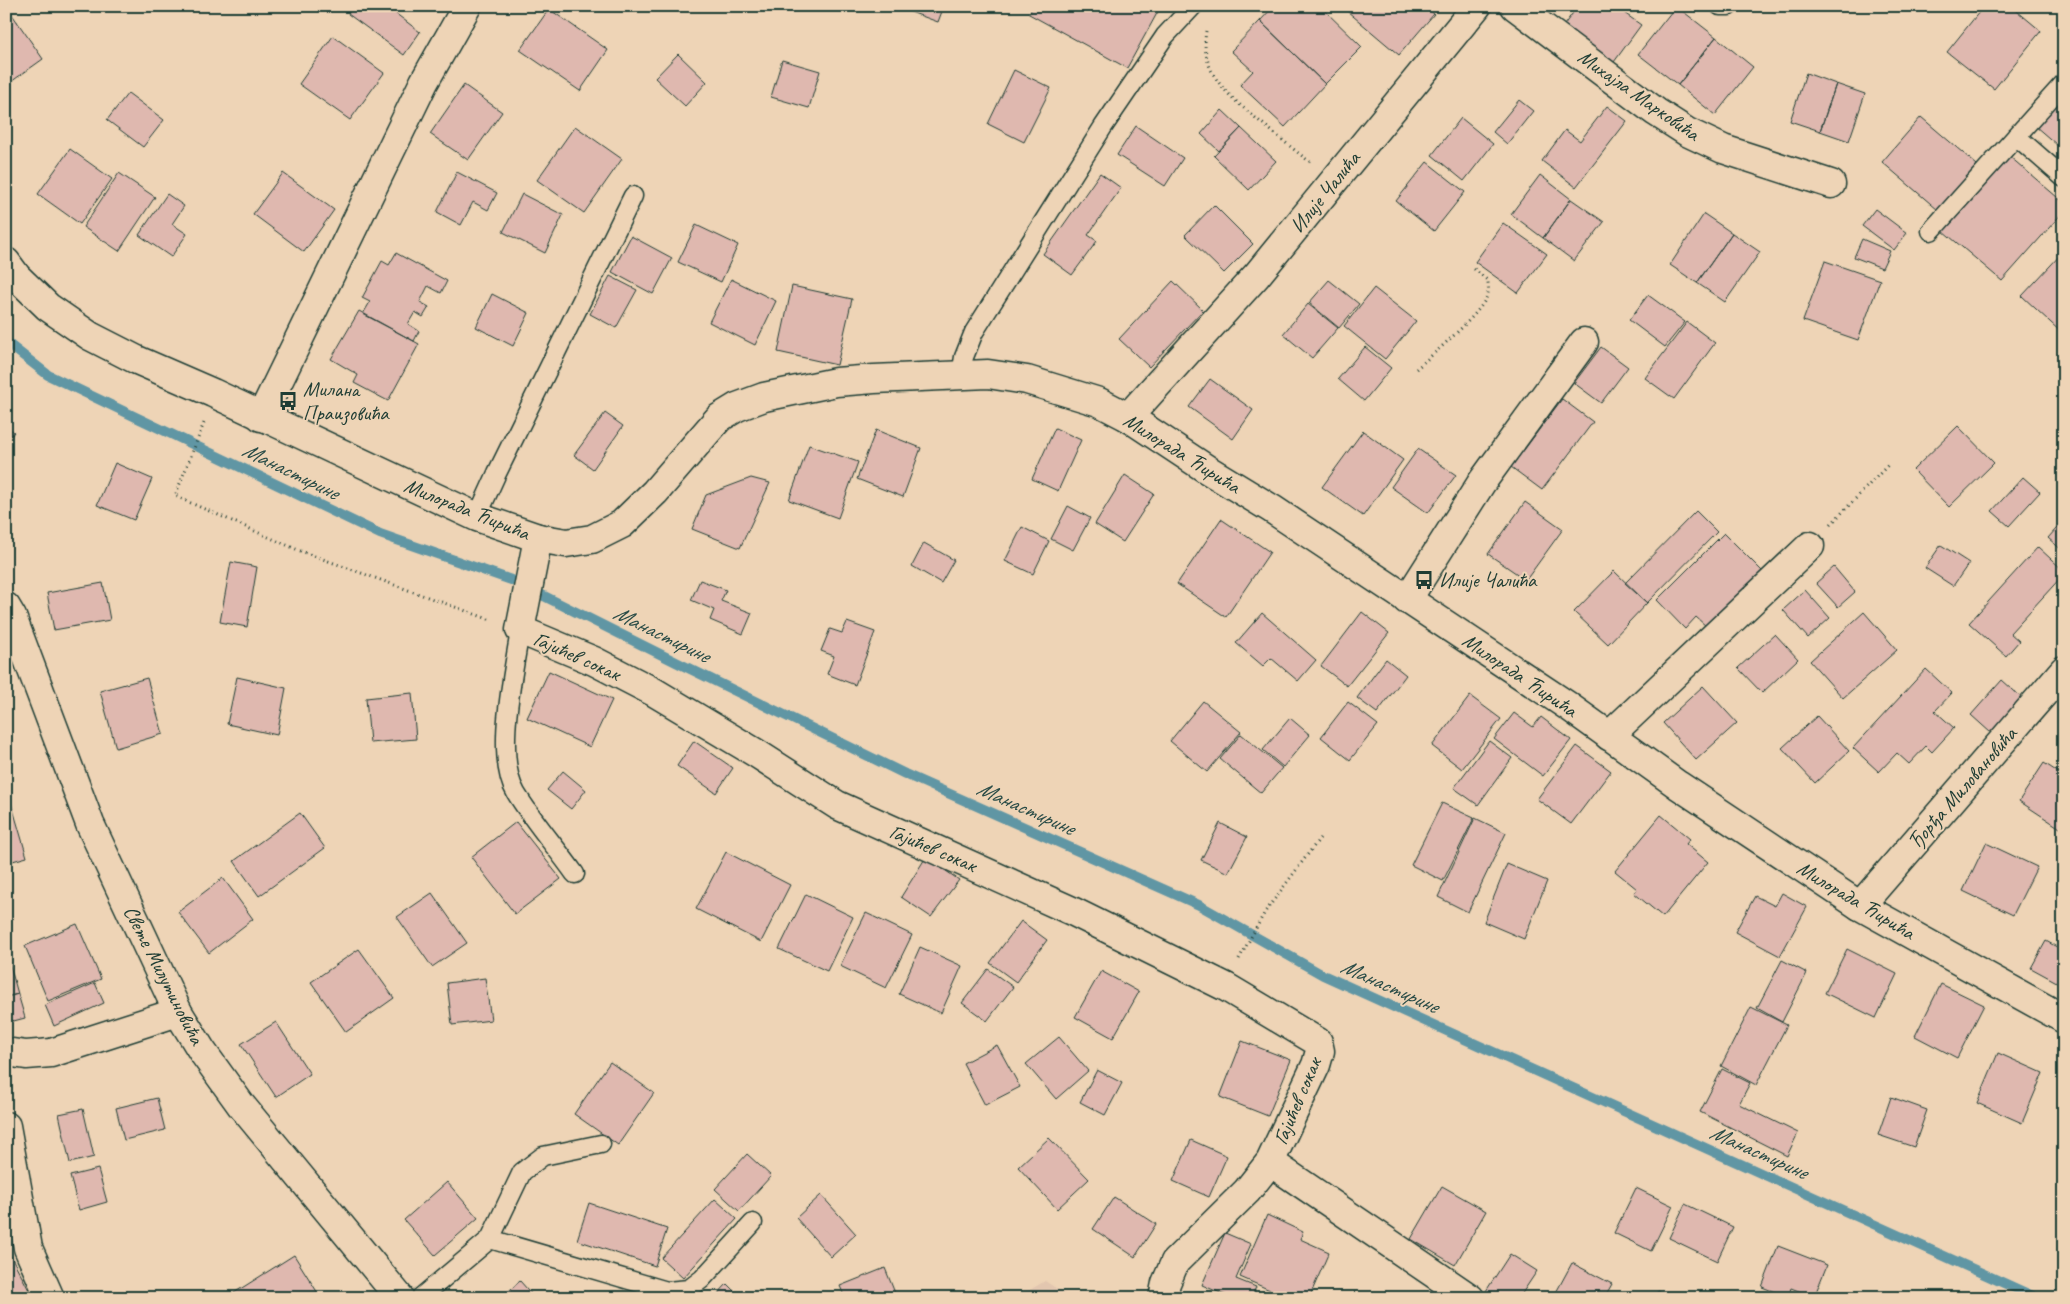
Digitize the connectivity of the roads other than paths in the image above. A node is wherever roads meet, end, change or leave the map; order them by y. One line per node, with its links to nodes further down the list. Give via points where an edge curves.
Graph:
1 (467, 6): 16 (street, via 424,82)
2 (1194, 6): 15 (lane, via 1165,36 1103,127 974,332)
3 (1477, 6): 17 (street, Илије Чалића, via 1257,275)
4 (1515, 6): 10 (street, Михајла Марковића, via 1687,132 1723,149)
5 (1720, 6): 6 (lane)
6 (1729, 6)
7 (2064, 82): 8 (lane)
8 (2016, 136): 9 (lane); 12 (lane)
9 (2064, 178)
10 (1831, 184)
11 (633, 196): 18 (lane)
12 (1931, 231)
13 (6, 262): 16 (street, Милорада Ћирића, via 48,307 90,336)
14 (1584, 342): 21 (street, via 1482,482)
15 (961, 375): 17 (street, Милорада Ћирића, via 988,374 1027,380 1099,402); 19 (street, Милорада Ћирића, via 836,382 788,391 737,407 719,418 655,492 622,524 592,539 566,543)
16 (261, 417): 18 (street, Милорада Ћирића)
17 (1128, 417): 21 (street, Милорада Ћирића)
18 (478, 517): 19 (street, Милорада Ћирића)
19 (538, 538): 23 (street, Гајићев сокак)
20 (1810, 546): 25 (street)
21 (1407, 600): 25 (street, Милорада Ћирића)
22 (6, 607): 28 (street, Свете Милутиновића, via 90,824)
23 (520, 630): 26 (lane, via 507,723 508,771 515,792); 33 (street, Гајићев сокак, via 594,661 654,692 837,805 1072,911 1226,987 1310,1036 1318,1042 1320,1051 1316,1065)
24 (2064, 670): 27 (street, Ђорђа Миловановића)
25 (1609, 736): 27 (street, Милорада Ћирића)
26 (575, 874)
27 (1860, 906): 29 (street, Милорада Ћирића)
28 (178, 1012): 30 (street, via 51,1054); 37 (street, Свете Милутиновића, via 241,1104)
29 (2064, 1019)
30 (6, 1052)
31 (6, 1126): 36 (street, via 28,1248)
32 (601, 1144): 35 (lane, via 543,1156 522,1172)
33 (1270, 1162): 39 (street, Гајићев сокак, via 1247,1191 1175,1262); 40 (street, Гајићев сокак)
34 (753, 1223): 35 (lane, via 702,1279 689,1289 667,1291)
35 (490, 1239): 38 (lane)
36 (50, 1298)
37 (400, 1298)
38 (420, 1298)
39 (1163, 1298)
40 (1470, 1298)

